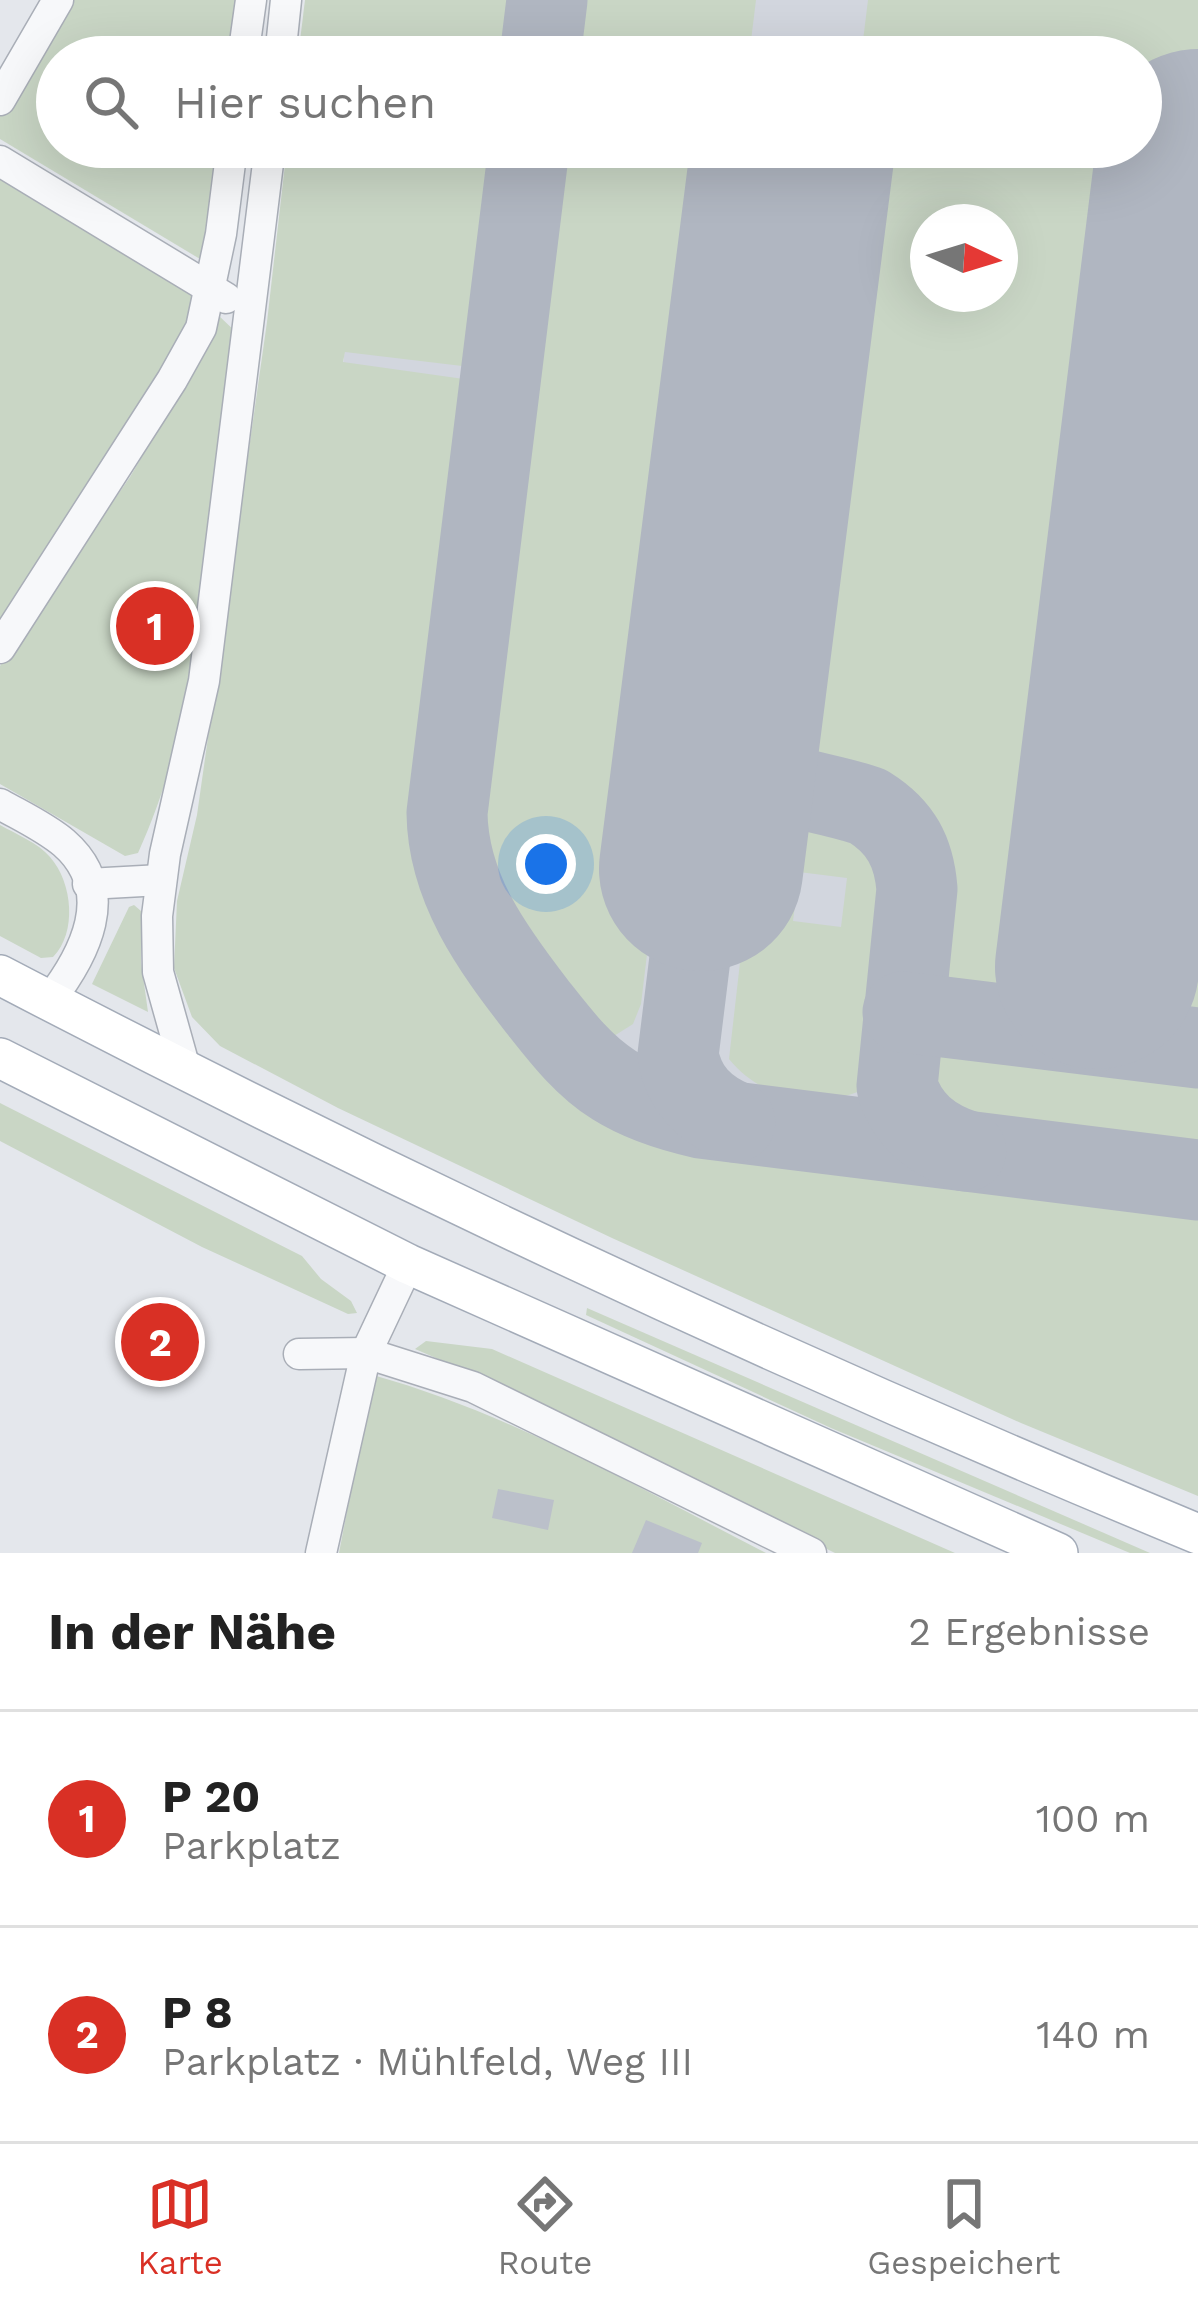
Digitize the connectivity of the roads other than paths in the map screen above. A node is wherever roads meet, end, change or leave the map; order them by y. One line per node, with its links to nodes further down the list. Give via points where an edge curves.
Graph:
1 (58, 0): 4 (street)
2 (250, 0): 5 (street)
3 (286, 0): 6 (street)
4 (37, 36)
5 (246, 36)
6 (282, 36)
7 (36, 38): 8 (street)
8 (0, 100)
9 (0, 161): 12 (street)
10 (229, 168): 12 (street)
11 (267, 168): 13 (street)
12 (211, 290): 13 (street); 14 (street, via 172,380)
13 (250, 312): 16 (street, via 205,681)
14 (0, 648)
15 (0, 804): 17 (street, via 61,841)
16 (161, 880): 17 (street); 21 (street, via 158,972)
17 (88, 884): 19 (street, via 92,928)
18 (0, 975): 19 (main road)
19 (50, 1001): 21 (main road)
20 (0, 1058): 22 (main road)
21 (186, 1072): 25 (main road, via 826,1376)
22 (408, 1264): 23 (street); 26 (main road)
23 (366, 1353): 24 (street); 27 (street); 28 (street, via 473,1387)
24 (299, 1354)
25 (1196, 1536)
26 (1046, 1550)
27 (321, 1553)
28 (811, 1553)

